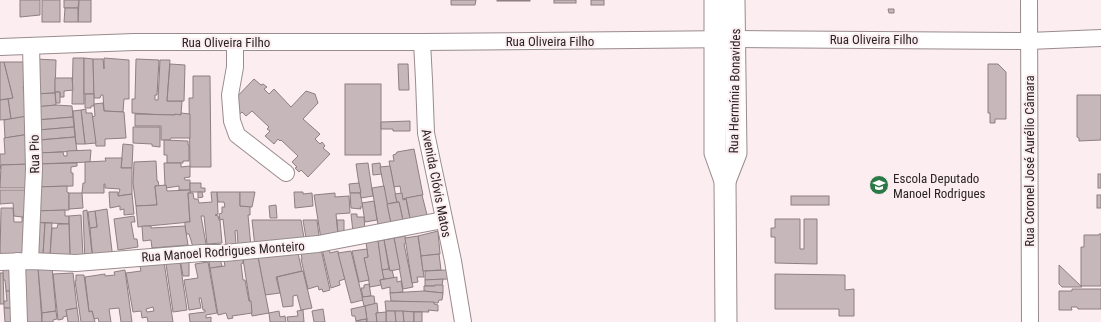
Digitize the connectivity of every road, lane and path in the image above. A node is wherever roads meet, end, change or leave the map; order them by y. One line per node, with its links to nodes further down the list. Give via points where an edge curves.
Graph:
1 (714, 0): 5 (main road, Rua Hermínia Bonavides)
2 (734, 0): 5 (main road, Rua Hermínia Bonavides)
3 (1029, 0): 6 (street, Rua Coronel José Aurélio Câmara)
4 (1101, 38): 6 (street, Rua Oliveira Filho)
5 (725, 39): 6 (street, Rua Oliveira Filho); 8 (street, Rua Oliveira Filho); 17 (main road, Rua Hermínia Bonavides, via 715,153 725,181)
6 (1028, 41): 18 (street, Rua Coronel José Aurélio Câmara)
7 (235, 42): 8 (street, Rua Oliveira Filho); 9 (street, Rua Oliveira Filho); 11 (street, via 235,67 230,95 232,121 237,134)
8 (422, 42): 12 (street, Avenida Clóvis Matos, via 426,133)
9 (31, 46): 10 (street, Rua Oliveira Filho); 13 (street, Rua Pio, via 34,169)
10 (0, 47)
11 (286, 173)
12 (443, 220): 13 (street, Rua Manoel Rodrigues Monteiro, via 318,244 225,254 76,263); 16 (street, Avenida Clóvis Matos)
13 (23, 261): 14 (street, Rua Manoel Rodrigues Monteiro); 15 (street, Rua Pio)
14 (0, 262)
15 (19, 322)
16 (464, 322)
17 (726, 322)
18 (1030, 322)

